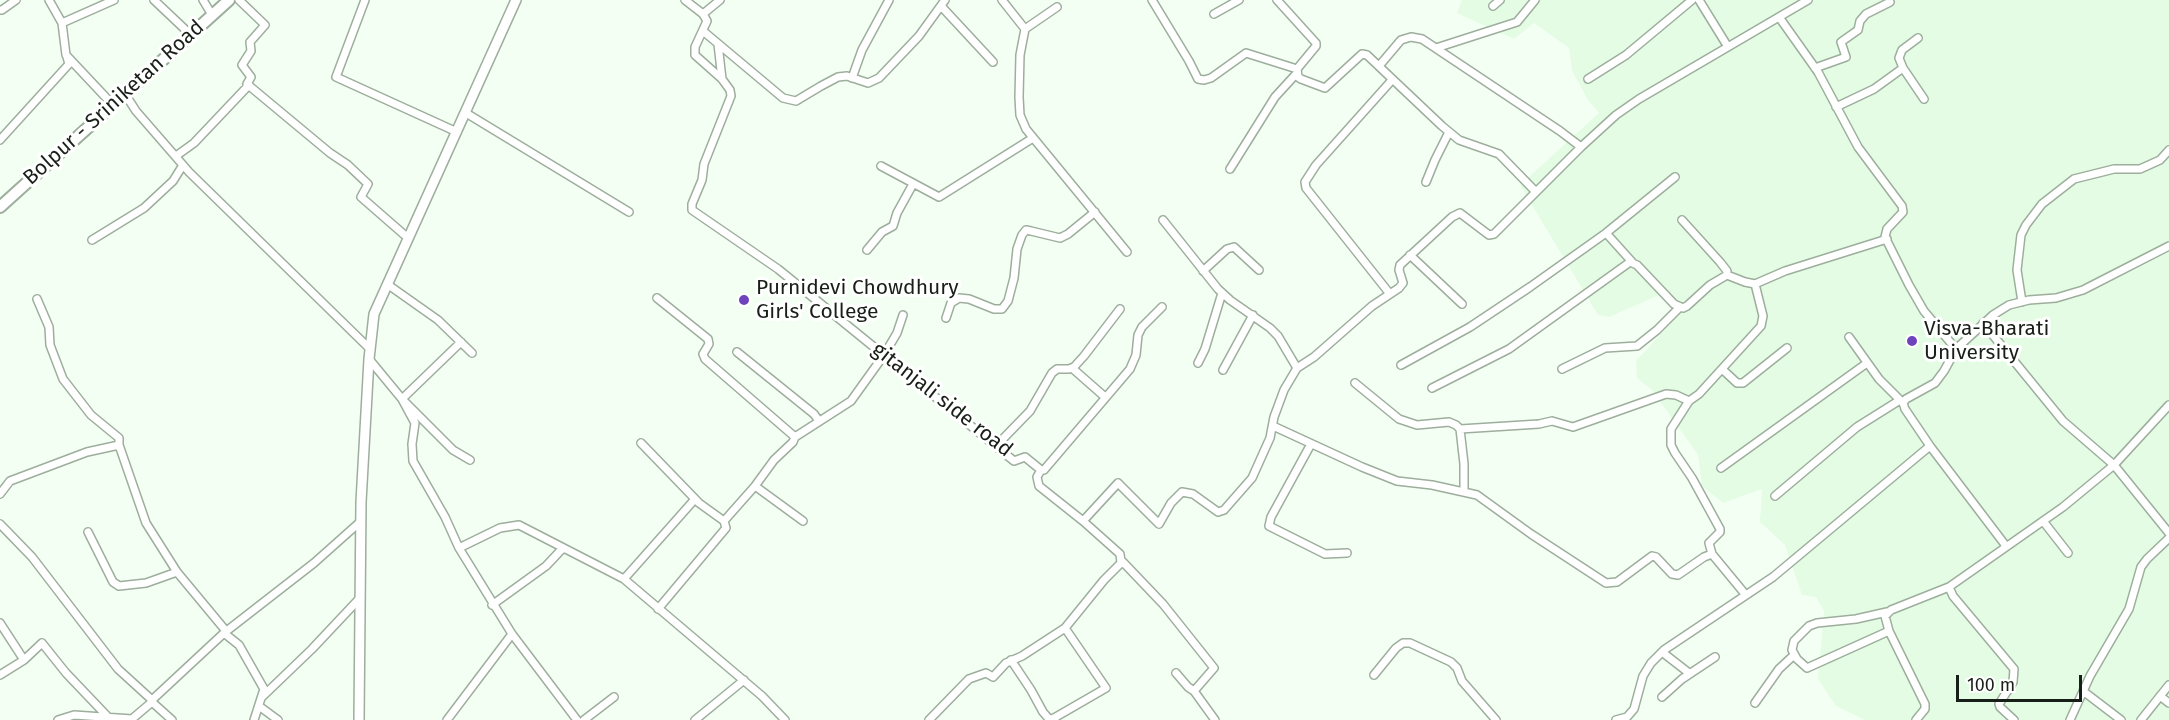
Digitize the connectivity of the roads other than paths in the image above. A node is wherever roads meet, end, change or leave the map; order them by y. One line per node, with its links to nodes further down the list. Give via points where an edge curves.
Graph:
1 (16, 0): 26 (street)
2 (50, 0): 31 (street)
3 (114, 0): 31 (street)
4 (154, 0): 34 (street)
5 (203, 0): 29 (street)
6 (229, 0): 29 (main road, Bolpur - Sriniketan Road)
7 (239, 0): 49 (street, via 265,25 250,42 251,51 242,66 251,77)
8 (365, 0): 55 (street, via 336,77)
9 (516, 0): 54 (street)
10 (685, 0): 27 (street)
11 (720, 0): 27 (street)
12 (889, 0): 45 (street)
13 (1002, 0): 32 (street)
14 (1152, 0): 44 (street, via 1198,79 1211,78 1245,53)
15 (1239, 0): 28 (street)
16 (1277, 0): 44 (street, via 1316,43)
17 (1500, 0): 24 (street)
18 (1535, 0): 38 (street, via 1517,22)
19 (1692, 0): 47 (street, via 1626,55)
20 (1700, 0): 37 (street)
21 (1808, 0): 30 (street)
22 (1890, 2): 42 (street, via 1866,14 1858,30 1841,42 1846,57)
23 (943, 3): 40 (street); 45 (street, via 919,36 879,78 868,83)
24 (1493, 6)
25 (1057, 7): 32 (street)
26 (0, 10)
27 (703, 14): 33 (street, via 707,21)
28 (1214, 14)
29 (212, 15): 34 (main road, Bolpur - Sriniketan Road)
30 (1779, 17): 37 (street); 42 (street)
31 (62, 23): 39 (street)
32 (1025, 30): 57 (street, via 1020,55 1020,115)
33 (703, 31): 36 (street); 46 (street, via 695,55)
34 (191, 35): 50 (main road, Bolpur - Sriniketan Road)
35 (1918, 38): 43 (street, via 1899,54)
36 (718, 44): 45 (street, via 788,100 802,99 838,77); 46 (street)
37 (1728, 47): 59 (street, via 1639,99)
38 (1436, 48): 41 (street, via 1422,39 1401,40); 59 (street)
39 (66, 55): 52 (street); 58 (street, via 69,64)
40 (993, 62)
41 (1379, 66): 44 (street, via 1362,54 1325,88 1301,79); 48 (street)
42 (1815, 68): 53 (street)
43 (1903, 68): 51 (street); 53 (street, via 1874,89)
44 (1297, 71): 64 (street, via 1275,97)
45 (852, 78)
46 (722, 79): 108 (street, gitanjali side road, via 731,96 704,164 692,210 778,269)
47 (1588, 79)
48 (1392, 80): 56 (street); 89 (street, via 1305,182)
49 (249, 85): 61 (street, via 194,144); 75 (street, via 368,184 361,197)
50 (124, 94): 52 (main road, Bolpur - Sriniketan Road); 61 (street)
51 (1924, 99)
52 (113, 105): 69 (main road, Bolpur - Sriniketan Road)
53 (1836, 107): 76 (street, via 1858,147 1902,206 1904,212 1885,233)
54 (466, 113): 55 (street); 70 (street)
55 (457, 132): 75 (street)
56 (1449, 132): 66 (street); 68 (street, via 1459,140 1499,154)
57 (1033, 138): 67 (street, via 945,196 934,196); 71 (street)
58 (0, 140)
59 (1581, 147): 68 (street)
60 (2169, 150): 92 (street, via 2160,160 2140,169 2114,169 2074,180 2042,204 2021,235 2017,270)
61 (176, 156): 62 (street)
62 (183, 165): 77 (street, via 173,181 144,208); 104 (street)
63 (881, 166): 67 (street)
64 (1230, 169)
65 (1675, 177): 74 (street)
66 (1426, 183)
67 (913, 184): 79 (street, via 893,226 882,232)
68 (1536, 192): 81 (street, via 1494,234 1460,213)
69 (0, 207)
70 (629, 212)
71 (1095, 212): 80 (street); 99 (street, via 1060,238 1026,230 1017,249 1008,301 1002,309 959,298 951,303)
72 (1163, 220): 84 (street)
73 (1682, 220): 85 (street)
74 (1606, 233): 82 (street); 112 (street, via 1480,320)
75 (408, 238): 86 (street)
76 (1887, 239): 87 (street); 105 (street, via 1924,311)
77 (92, 240)
78 (2169, 246): 92 (street, via 2083,290)
79 (867, 250)
80 (1127, 252)
81 (1410, 255): 89 (street, via 1400,265 1403,283); 93 (street)
82 (1633, 262): 95 (street); 119 (street, via 1509,349)
83 (1259, 270): 84 (street, via 1234,247)
84 (1203, 271): 88 (street)
85 (1727, 275): 87 (street); 95 (street, via 1687,306)
86 (387, 284): 102 (street, via 438,320); 104 (street, via 374,314)
87 (1755, 284): 116 (street, via 1763,321)
88 (1222, 293): 98 (street); 110 (street)
89 (1390, 294): 114 (street)
90 (657, 298): 128 (street, via 708,339 705,359)
91 (37, 299): 131 (street, via 63,379 91,415 119,438)
92 (2022, 302): 100 (street, via 2009,305)
93 (1462, 304)
94 (1162, 307): 120 (street, via 1142,327 1134,362)
95 (1680, 307): 115 (street, via 1636,346 1605,348)
96 (1120, 309): 113 (street)
97 (903, 315): 108 (street)
98 (1253, 315): 114 (street, via 1278,336); 117 (street)
99 (946, 318)
100 (1983, 323): 105 (street); 135 (street, via 2063,421)
101 (1849, 337): 111 (street)
102 (461, 342): 107 (street); 121 (street)
103 (1787, 348): 116 (street, via 1743,383 1737,383)
104 (370, 349): 109 (street)
105 (1956, 349): 123 (street, via 1935,383)
106 (737, 352): 125 (street)
107 (472, 353)
108 (885, 355): 125 (street, via 851,401); 132 (street, gitanjali side road)
109 (369, 359): 121 (street); 147 (street)
110 (1198, 363)
111 (1867, 363): 123 (street); 136 (street)
112 (1401, 365)
113 (1072, 368): 120 (street); 132 (street, via 1052,373 1030,411)
114 (1297, 368): 126 (street, via 1284,390)
115 (1562, 369)
116 (1722, 369): 122 (street)
117 (1223, 370)
118 (1355, 383): 127 (street, via 1400,419 1417,424 1449,422)
119 (1432, 388)
120 (1106, 397): 137 (street)
121 (402, 399): 134 (street, via 453,450); 153 (street, via 415,423 413,461)
122 (1689, 401): 127 (street, via 1666,394 1573,427 1552,421); 157 (street, via 1673,423 1670,438 1675,453 1719,525 1720,532 1708,543)
123 (1901, 401): 133 (street); 141 (street, via 1857,427)
124 (2169, 405): 135 (street)
125 (819, 421): 128 (street)
126 (1273, 426): 130 (street); 145 (street, via 1252,478 1224,510 1218,512 1193,494 1182,492 1159,524 1118,483)
127 (1460, 429): 139 (street)
128 (795, 437): 138 (street)
129 (641, 443): 142 (street)
130 (1311, 444): 139 (street, via 1397,481); 155 (street, via 1269,526 1325,554)
131 (120, 445): 140 (street, via 87,452 10,481); 159 (street, via 146,523)
132 (996, 446): 137 (street, gitanjali side road, via 1014,460 1025,457)
133 (1930, 446): 152 (street); 162 (street, via 1773,577)
134 (470, 460)
135 (2114, 465): 146 (street); 150 (street)
136 (1721, 468)
137 (1041, 470): 145 (street, via 1037,477 1039,486)
138 (755, 486): 143 (street); 144 (street)
139 (1464, 491): 157 (street, via 1477,495 1606,583 1617,582 1652,556 1678,575)
140 (0, 494)
141 (1775, 496)
142 (695, 499): 143 (street); 160 (street)
143 (724, 521): 165 (street, via 726,528)
144 (803, 521)
145 (1083, 521): 158 (street, via 1120,554)
146 (2043, 521): 152 (street); 156 (street)
147 (360, 522): 163 (street); 170 (street)
148 (0, 524): 170 (street, via 32,557 118,669 152,700)
149 (88, 532): 159 (street, via 112,582 119,586 146,583)
150 (2169, 532)
151 (2169, 538): 184 (street, via 2141,567 2129,609)
152 (2006, 546): 161 (street)
153 (459, 548): 154 (street, via 500,528 519,525); 164 (street)
154 (563, 548): 160 (street); 164 (street, via 546,566)
155 (1347, 553)
156 (2068, 553)
157 (1712, 554): 162 (street)
158 (1121, 560): 168 (street); 183 (street, via 1163,604 1214,668)
159 (177, 572): 170 (street)
160 (624, 579): 165 (street)
161 (1949, 587): 166 (street); 209 (street, via 2014,669 2013,682 1999,704)
162 (1745, 594): 172 (street)
163 (360, 598): 186 (street); 199 (street)
164 (492, 605): 171 (street)
165 (658, 609): 181 (street)
166 (1887, 612): 169 (street); 173 (street, via 1809,626 1791,645)
167 (0, 623): 175 (street)
168 (1065, 628): 176 (street); 194 (street, via 1106,688)
169 (1889, 631): 173 (street, via 1810,667 1804,667); 208 (street, via 1925,704)
170 (225, 632): 186 (street, via 239,645 256,673 264,689)
171 (512, 634): 200 (street); 201 (street)
172 (1662, 652): 178 (street); 207 (street, via 1644,676 1634,709 1627,717)
173 (1794, 655): 189 (street)
174 (1715, 657): 178 (street)
175 (24, 660): 179 (street); 192 (street, via 42,644)
176 (1011, 660): 194 (street, via 1043,712); 204 (street, via 993,677 986,673 969,679)
177 (1176, 673): 183 (street)
178 (1689, 673): 188 (street)
179 (0, 675)
180 (1374, 675): 206 (street, via 1396,648 1410,643 1451,662)
181 (744, 680): 193 (street); 203 (street)
182 (2169, 685): 185 (street)
183 (1194, 690): 205 (street)
184 (2083, 691): 210 (street); 211 (street)
185 (2160, 696): 190 (street); 212 (street)
186 (262, 697): 191 (street)
187 (614, 697): 202 (street)
188 (1662, 697)
189 (1755, 703)
190 (2169, 704)
191 (260, 706): 197 (street); 198 (street)
192 (107, 716): 195 (street, via 74,715); 196 (street, via 132,719 152,702)
193 (780, 718)
194 (1054, 719)
195 (58, 720)
196 (172, 720)
197 (254, 720)
198 (278, 720)
199 (358, 720)
200 (447, 720)
201 (577, 720)
202 (584, 720)
203 (695, 720)
204 (929, 720)
205 (1215, 720)
206 (1496, 720)
207 (1616, 720)
208 (1916, 720)
209 (2014, 720)
210 (2070, 720)
211 (2121, 720)
212 (2141, 720)

